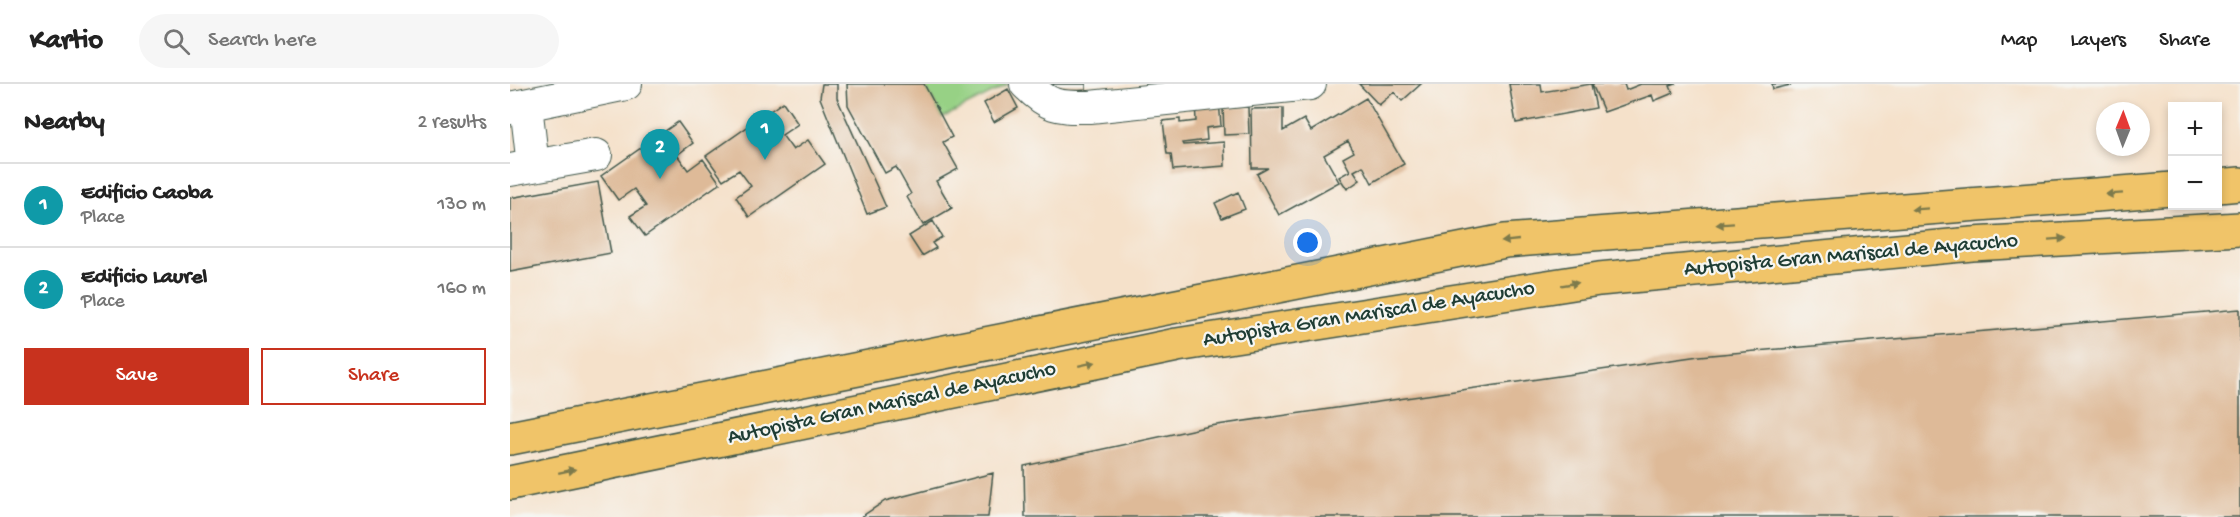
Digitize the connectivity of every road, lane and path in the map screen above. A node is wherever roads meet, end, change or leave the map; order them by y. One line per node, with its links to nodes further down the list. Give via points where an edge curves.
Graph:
1 (626, 84): 4 (street)
2 (1026, 84): 3 (street, via 1038,97 1058,107)
3 (1311, 84)
4 (518, 107): 6 (street)
5 (596, 154): 6 (street)
6 (522, 168)
7 (2240, 184): 8 (highway)
8 (2222, 186)
9 (2168, 189): 11 (highway, Autopista Gran Mariscal de Ayacucho, one-way to 11, via 1505,241)
10 (2240, 229): 12 (highway, Autopista Gran Mariscal de Ayacucho, one-way to 10, via 1178,345 1599,279 1972,244)
11 (510, 438)
12 (510, 483)

